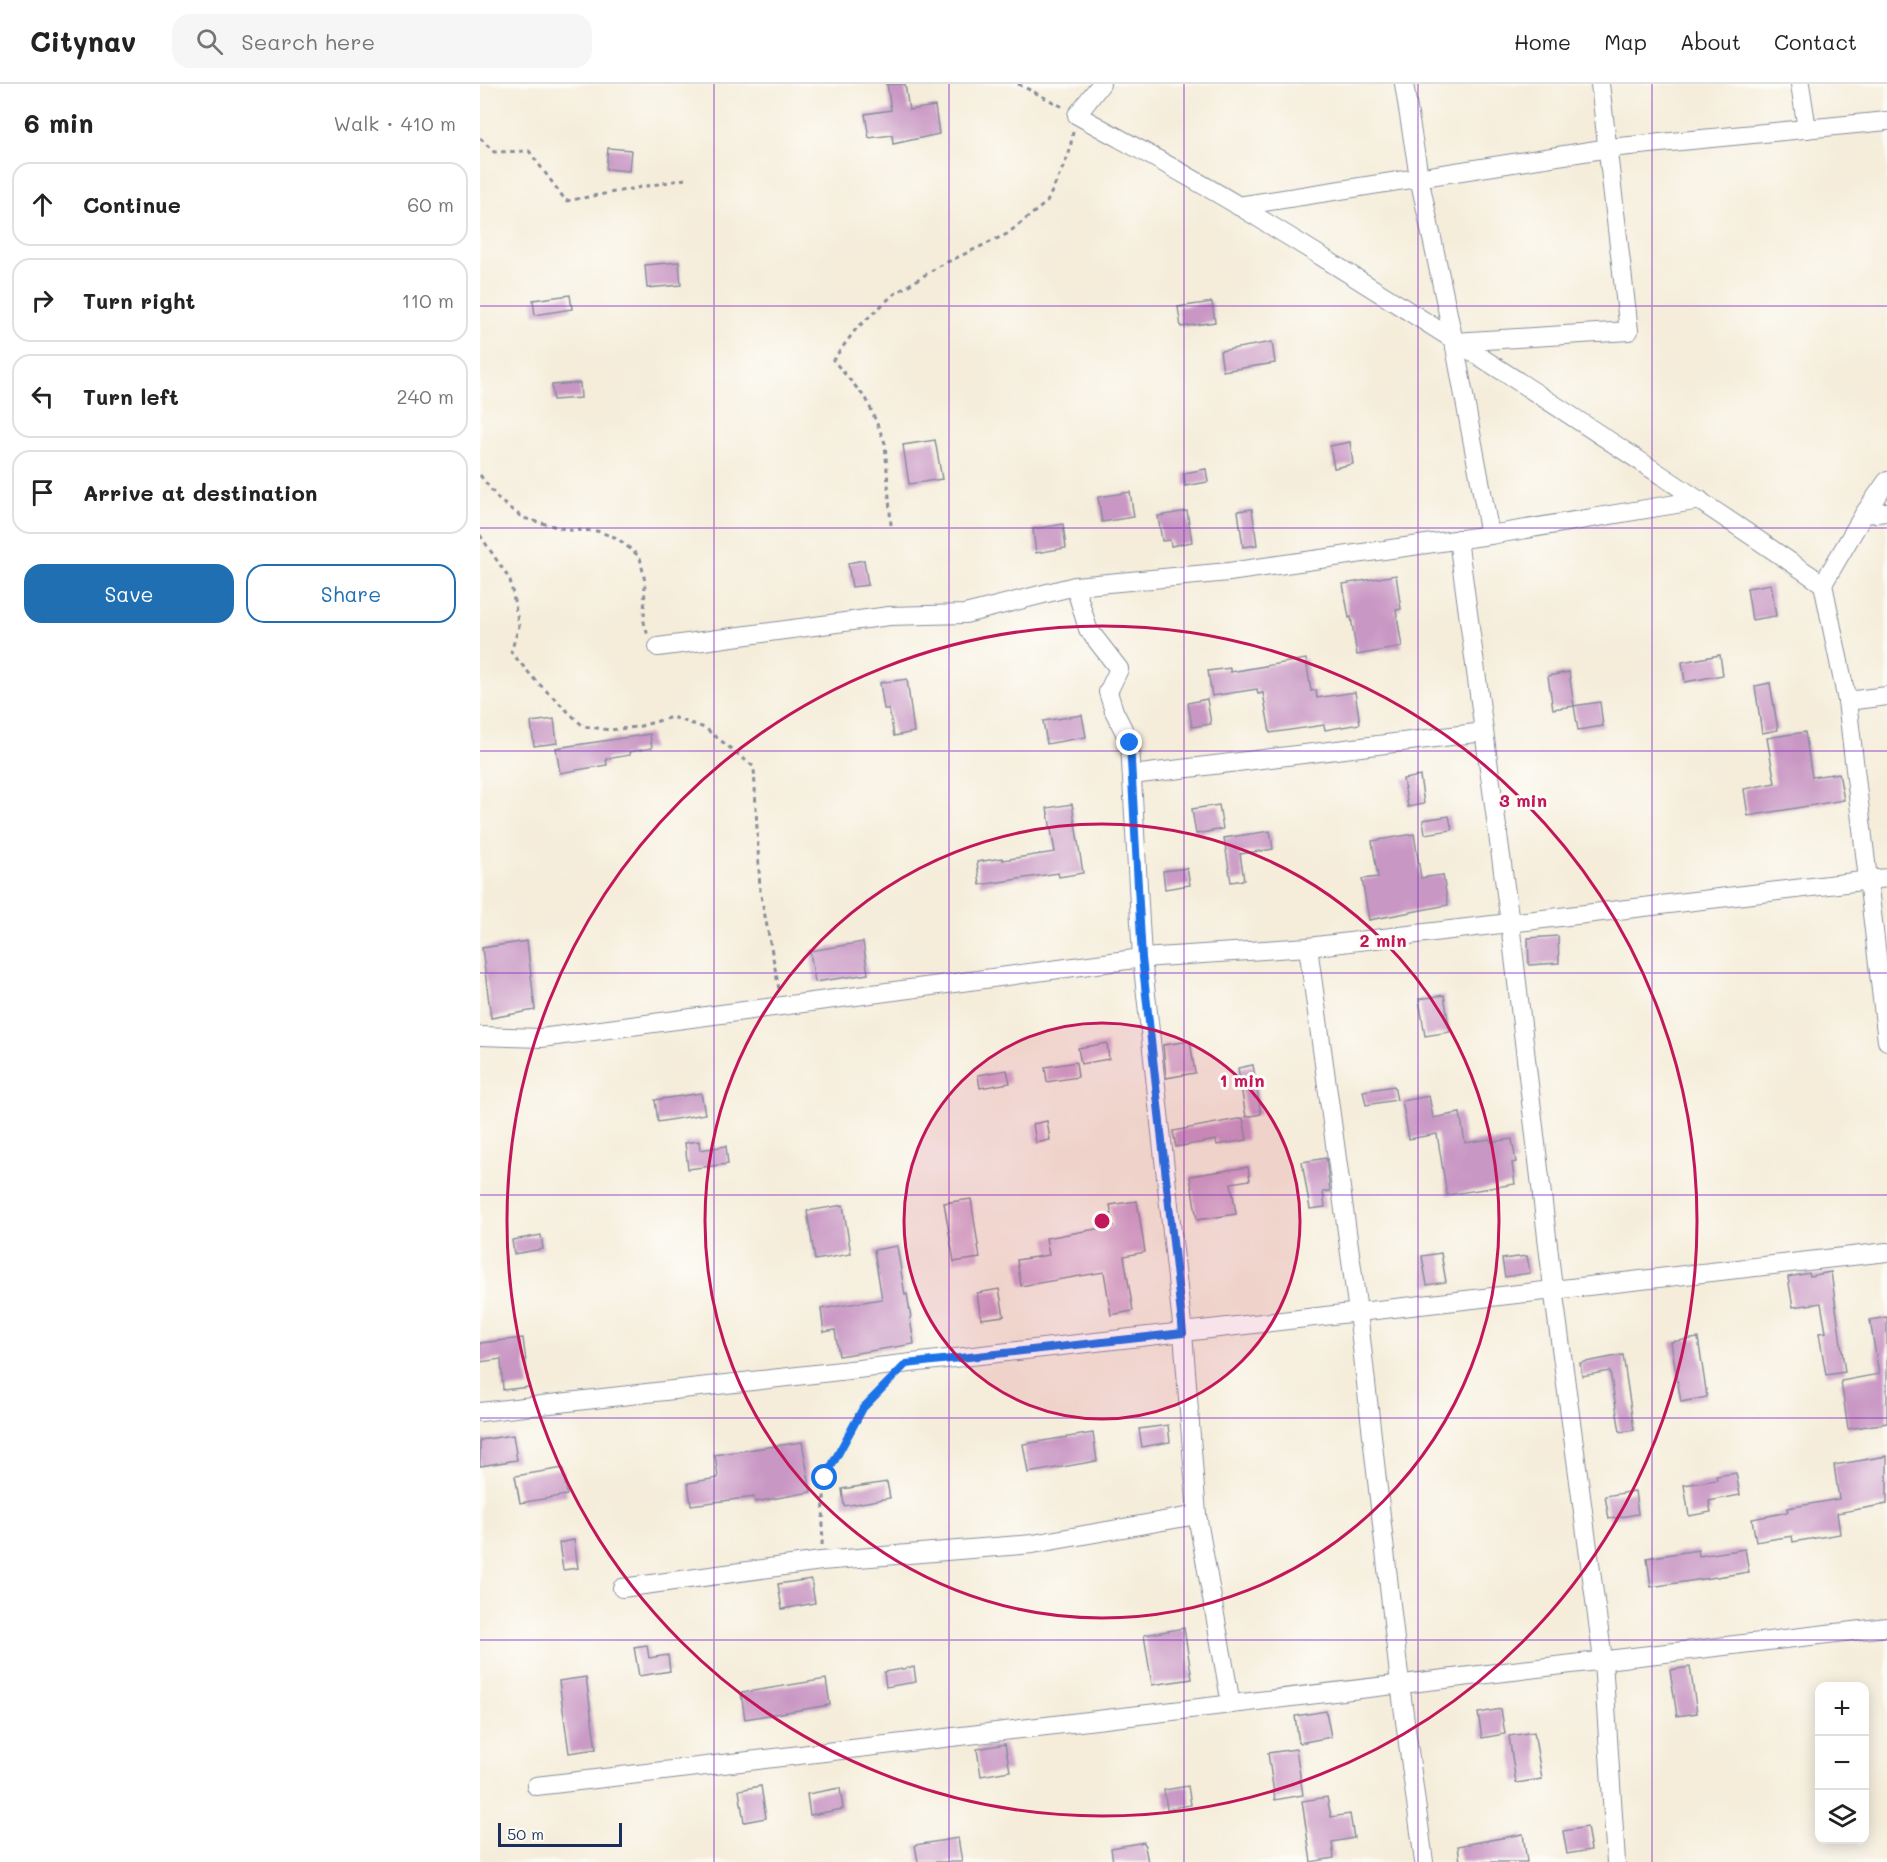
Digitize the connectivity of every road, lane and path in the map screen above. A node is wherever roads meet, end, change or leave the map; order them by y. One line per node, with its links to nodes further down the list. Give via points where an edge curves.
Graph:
1 (1018, 84): 6 (path)
2 (1101, 84): 6 (street)
3 (1404, 84): 11 (street)
4 (1600, 84): 10 (street)
5 (1800, 84): 8 (street)
6 (1077, 115): 13 (street); 20 (path, via 1069,154 1047,202 1007,234 893,295 856,329 833,360 867,400 885,443)
7 (1887, 121): 8 (street)
8 (1807, 129): 10 (street)
9 (480, 138): 12 (path, via 494,152 529,151 566,201)
10 (1609, 148): 11 (street); 14 (street, via 1629,331)
11 (1419, 177): 13 (street); 14 (street)
12 (685, 179)
13 (1238, 206): 14 (street)
14 (1454, 342): 17 (street); 22 (street)
15 (480, 474): 26 (path, via 499,500 523,518 568,530 597,531 616,538 640,557 645,582 644,622 648,638)
16 (1887, 481): 19 (street)
17 (1700, 500): 22 (street); 24 (street)
18 (1887, 512): 19 (street)
19 (1864, 514): 24 (street)
20 (891, 525)
21 (480, 535): 36 (path, via 510,580 519,626 511,652 535,681 583,726 610,730 672,717 705,728 754,767 760,890)
22 (1490, 535): 23 (street)
23 (1458, 539): 25 (street, via 1229,572); 29 (street)
24 (1823, 584): 28 (street)
25 (1075, 586): 26 (street, via 965,614 889,616); 30 (street, via 1088,629 1119,669 1108,692 1130,743)
26 (658, 647)
27 (1887, 696): 28 (street)
28 (1847, 701): 32 (street)
29 (1484, 732): 30 (street); 33 (street)
30 (1132, 775): 35 (street)
31 (1887, 878): 32 (street)
32 (1868, 881): 33 (street); 38 (street)
33 (1510, 923): 34 (street); 40 (street)
34 (1308, 947): 35 (street); 41 (street)
35 (1142, 958): 36 (street); 42 (street)
36 (782, 1005): 37 (street, via 541,1038)
37 (480, 1036)
38 (1887, 1041)
39 (1887, 1252): 40 (street)
40 (1553, 1288): 41 (street); 49 (street)
41 (1358, 1312): 42 (street); 50 (street)
42 (1183, 1333): 43 (street); 45 (street)
43 (906, 1364): 44 (street); 46 (path, via 863,1408 825,1478)
44 (480, 1412)
45 (1197, 1515): 46 (street, via 1033,1544); 51 (street)
46 (822, 1561): 47 (street)
47 (622, 1588)
48 (1887, 1627): 49 (street)
49 (1604, 1660): 50 (street); 54 (street)
50 (1400, 1684): 51 (street); 53 (street)
51 (1231, 1704): 52 (street)
52 (536, 1786)
53 (1424, 1862)
54 (1616, 1862)

